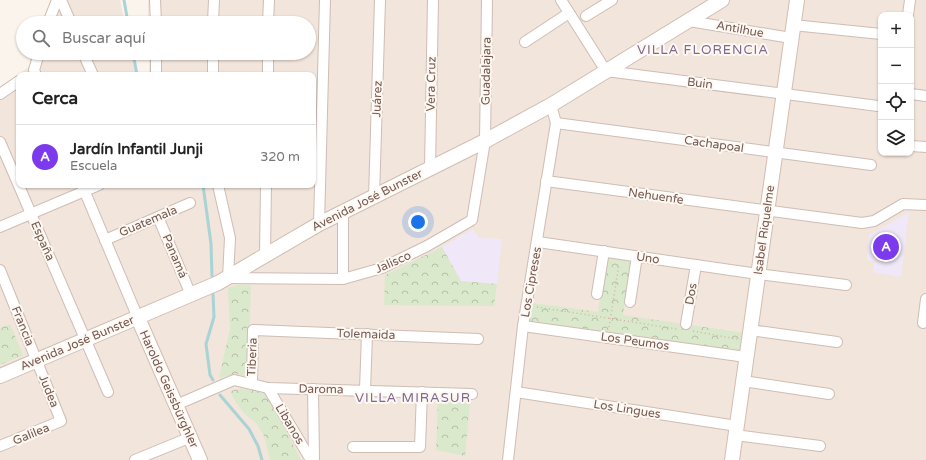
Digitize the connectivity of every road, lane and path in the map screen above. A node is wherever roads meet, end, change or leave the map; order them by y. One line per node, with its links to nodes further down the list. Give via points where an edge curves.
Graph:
1 (57, 0): 17 (street)
2 (61, 0): 18 (street)
3 (156, 0): 19 (street)
4 (214, 0): 20 (street)
5 (269, 0): 21 (street)
6 (326, 0): 66 (street)
7 (380, 0): 59 (street, Juárez)
8 (433, 0): 52 (street, Vera Cruz)
9 (487, 0): 46 (street, Guadalajara)
10 (561, 0): 16 (street)
11 (612, 0): 22 (street)
12 (797, 0): 24 (street, Isabel Riquelme)
13 (910, 0): 15 (street)
14 (718, 1): 23 (street, Avenida José Bunster)
15 (908, 12)
16 (569, 13): 26 (street); 32 (street)
17 (51, 16)
18 (68, 16)
19 (156, 16)
20 (213, 16)
21 (268, 16)
22 (586, 16)
23 (689, 20): 24 (street, Antilhue); 32 (street, Avenida José Bunster)
24 (792, 32): 25 (street, Antilhue); 40 (street, Isabel Riquelme)
25 (878, 34)
26 (525, 42)
27 (37, 60): 33 (street)
28 (86, 60): 34 (street)
29 (156, 60): 35 (street)
30 (213, 60): 36 (street)
31 (268, 60): 37 (street)
32 (606, 70): 40 (street, Buin); 43 (street, Avenida José Bunster)
33 (33, 72)
34 (92, 72)
35 (156, 72)
36 (213, 72)
37 (268, 72)
38 (16, 83): 39 (street)
39 (0, 94)
40 (784, 94): 44 (street, Buin); 50 (street, Isabel Riquelme)
41 (914, 94): 42 (street)
42 (926, 96)
43 (551, 105): 45 (street, Los Cipreses); 46 (street, Avenida José Bunster)
44 (878, 106)
45 (556, 123): 50 (street, Cachapoal); 54 (street, Los Cipreses)
46 (485, 141): 52 (street, Avenida José Bunster); 78 (street, Jalisco, via 472,220 382,268)
47 (0, 142): 53 (street, España)
48 (914, 146): 49 (street)
49 (926, 147)
50 (775, 152): 51 (street, Cachapoal); 62 (street, Isabel Riquelme)
51 (871, 165)
52 (430, 169): 59 (street, Avenida José Bunster)
53 (16, 179)
54 (546, 181): 62 (street, Nehuenfe); 69 (street, Los Cipreses)
55 (20, 188): 64 (street, España)
56 (84, 188): 64 (street); 68 (street, Haroldo Geissbürghler)
57 (219, 188): 77 (street, via 230,238)
58 (266, 188): 71 (street)
59 (374, 197): 63 (street, Avenida José Bunster)
60 (190, 203): 65 (street, Guatemala)
61 (926, 205): 62 (street, Nehuenfe, via 903,204 868,223)
62 (767, 211): 76 (street, Isabel Riquelme)
63 (343, 212): 66 (street, Avenida José Bunster); 78 (street)
64 (31, 214): 67 (street); 94 (street, España)
65 (158, 217): 68 (street, Guatemala); 81 (street, Panamá)
66 (319, 224): 71 (street, Avenida José Bunster)
67 (0, 227)
68 (105, 240): 85 (street, Haroldo Geissbürghler)
69 (538, 242): 70 (street, Uno); 84 (street, Los Cipreses)
70 (604, 252): 72 (street, Uno); 80 (street)
71 (264, 254): 77 (street, Avenida José Bunster)
72 (621, 254): 73 (street, Uno); 86 (path)
73 (637, 256): 74 (street, Uno); 83 (street)
74 (696, 265): 76 (street, Uno); 89 (street, Dos)
75 (0, 270): 98 (street, Francia)
76 (758, 274): 79 (street, Uno); 92 (street, Isabel Riquelme)
77 (228, 278): 78 (street, Jalisco); 81 (street, Avenida José Bunster)
78 (343, 279)
79 (846, 285)
80 (597, 294)
81 (191, 295): 85 (street, Avenida José Bunster)
82 (926, 299): 87 (street)
83 (630, 302)
84 (527, 306): 86 (path); 88 (street, Los Cipreses)
85 (138, 318): 94 (street, Avenida José Bunster); 110 (street, Haroldo Geissbürghler)
86 (610, 318): 89 (path); 93 (path)
87 (923, 322)
88 (523, 326): 93 (street, Los Peumos); 107 (street, Los Cipreses)
89 (684, 328): 92 (path)
90 (253, 330): 91 (street, Tolemaida); 101 (street, Tiberia)
91 (367, 334): 95 (street, Tolemaida); 104 (street)
92 (750, 336): 96 (street); 97 (street, Isabel Riquelme)
93 (607, 338): 97 (street, Los Peumos)
94 (86, 339): 98 (street, Avenida José Bunster); 105 (street, España)
95 (478, 339)
96 (837, 342)
97 (746, 357): 100 (street, Isabel Riquelme)
98 (37, 360): 99 (street, Avenida José Bunster); 111 (street, Judea)
99 (0, 376)
100 (743, 381): 109 (street); 112 (street, Isabel Riquelme)
101 (252, 384): 102 (street, Daroma); 110 (street, Daroma, via 234,380)
102 (268, 388): 103 (street, Daroma); 119 (street, Libanos)
103 (314, 389): 104 (street, Daroma); 120 (street)
104 (365, 390): 106 (street, Daroma)
105 (108, 392)
106 (422, 392): 108 (street, Daroma); 116 (street, via 420,447)
107 (516, 392): 112 (street, Los Lingues); 121 (street, Los Cipreses)
108 (472, 394)
109 (829, 394)
110 (176, 405): 113 (street, Haroldo Geissbürghler)
111 (61, 421): 114 (street, Galilea)
112 (736, 430): 115 (street, Los Lingues); 122 (street, Isabel Riquelme)
113 (191, 437): 117 (street); 118 (street, Haroldo Geissbürghler)
114 (0, 446)
115 (820, 446)
116 (353, 447)
117 (135, 460)
118 (200, 460)
119 (311, 460)
120 (314, 460)
121 (510, 460)
122 (732, 460)

